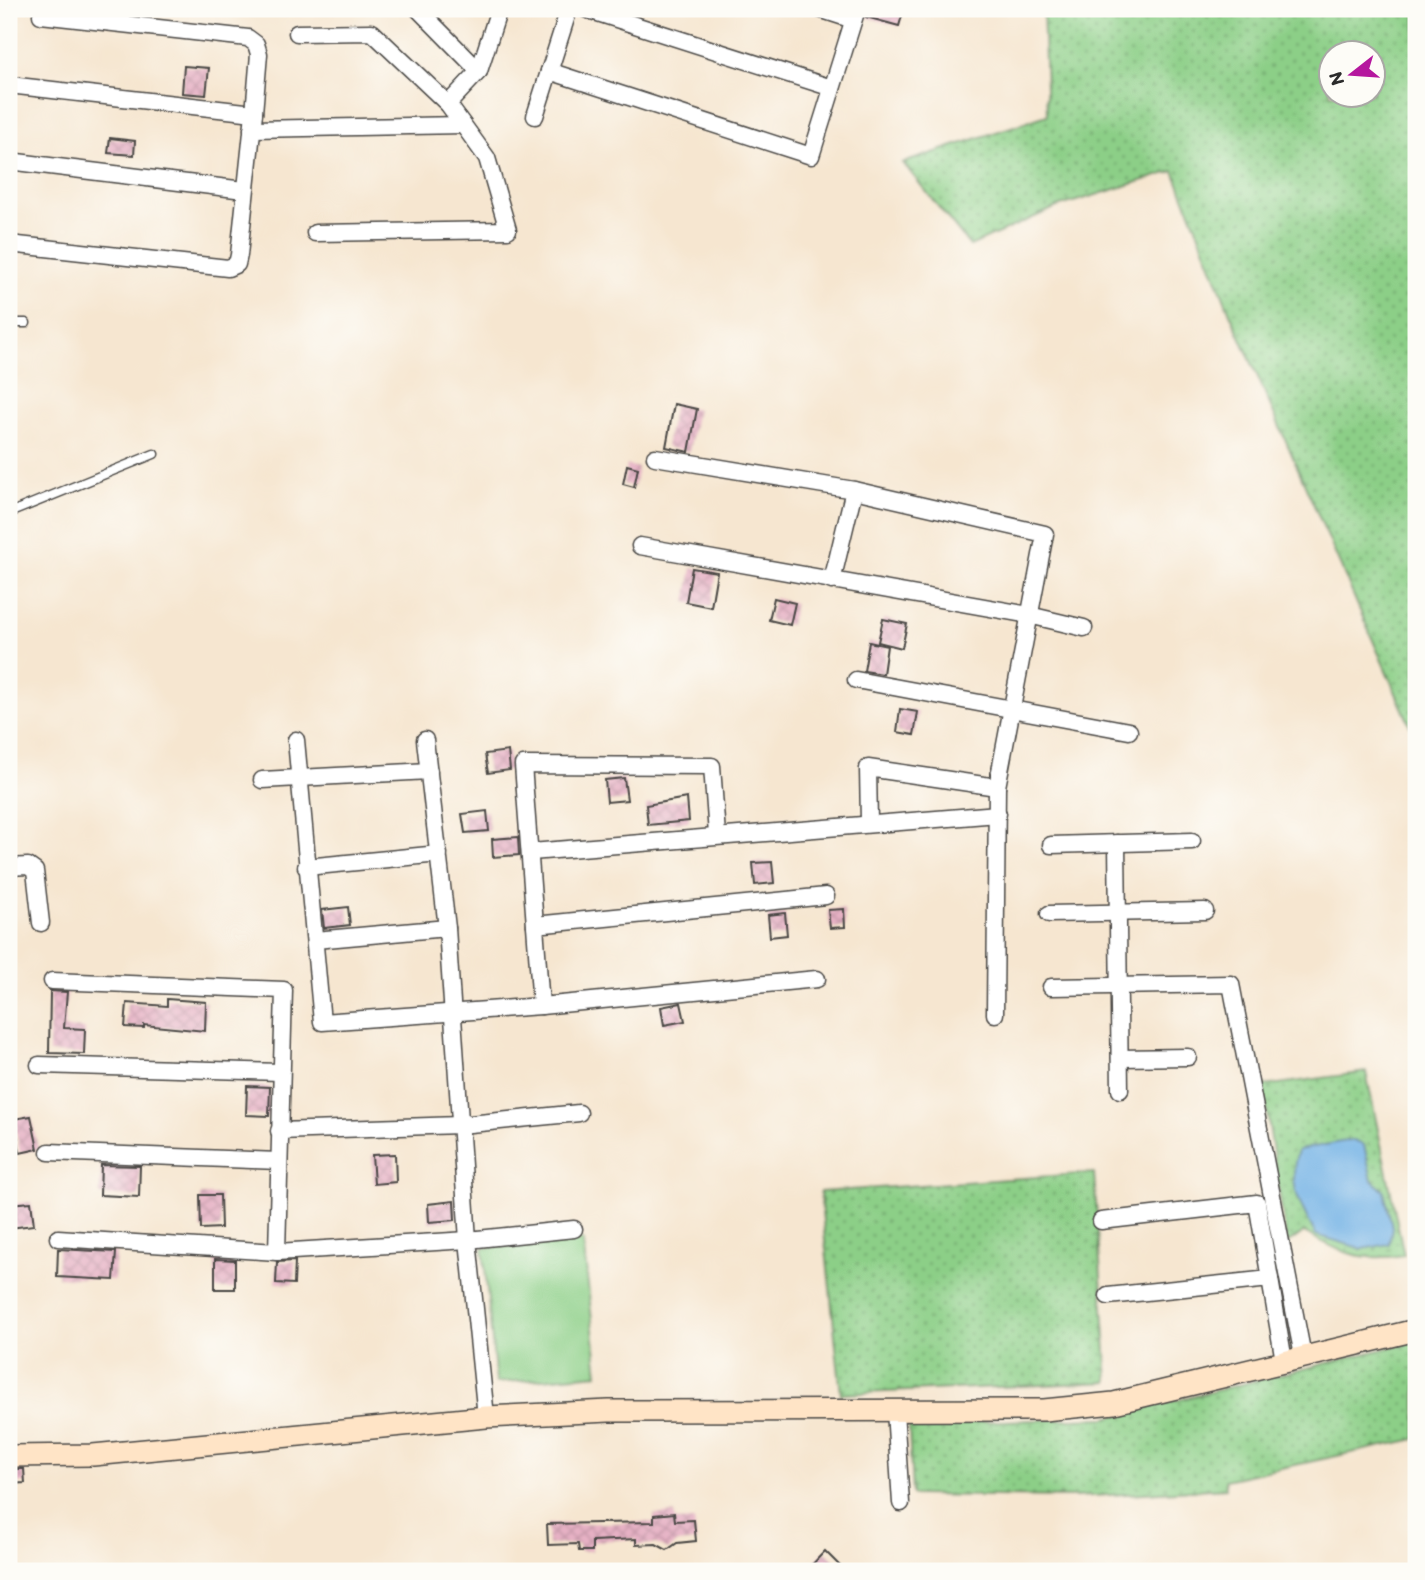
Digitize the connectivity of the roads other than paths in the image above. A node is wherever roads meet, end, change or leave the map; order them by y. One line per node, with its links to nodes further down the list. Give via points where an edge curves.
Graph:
1 (418, 9): 9 (street)
2 (499, 9): 9 (street)
3 (569, 9): 10 (street)
4 (585, 9): 12 (street)
5 (819, 9): 6 (street)
6 (855, 14): 12 (street)
7 (41, 15): 15 (street, via 248,38 259,54)
8 (297, 33): 13 (street, via 373,32)
9 (479, 71): 13 (street)
10 (549, 71): 12 (street, via 811,156); 14 (street)
11 (9, 85): 15 (street)
12 (832, 88)
13 (448, 104): 16 (street)
14 (535, 116)
15 (253, 121): 16 (street); 18 (street)
16 (463, 125): 19 (street, via 486,158 508,230)
17 (9, 161): 18 (street)
18 (244, 190): 20 (street, via 239,255 237,264 228,268)
19 (315, 233)
20 (9, 244)
21 (9, 323): 22 (lane)
22 (26, 323)
23 (154, 454): 26 (lane)
24 (655, 457): 25 (street)
25 (854, 490): 28 (street); 29 (street, via 1045,534)
26 (9, 513)
27 (640, 545): 28 (street)
28 (832, 581): 29 (street)
29 (1029, 615): 30 (street); 32 (street)
30 (1084, 628)
31 (856, 680): 32 (street)
32 (1012, 707): 33 (street); 39 (street)
33 (1129, 731)
34 (296, 740): 37 (street)
35 (425, 740): 36 (street)
36 (429, 771): 37 (street); 47 (street)
37 (299, 778): 38 (street); 49 (street)
38 (262, 780)
39 (997, 787): 40 (street); 41 (street, via 868,768)
40 (998, 814): 41 (street); 64 (street)
41 (869, 822): 42 (street)
42 (717, 835): 46 (street); 46 (street, via 712,766 523,765)
43 (1192, 841): 44 (street)
44 (1117, 843): 45 (street); 52 (street)
45 (1051, 845)
46 (531, 852): 55 (street)
47 (439, 854): 49 (street); 56 (street)
48 (9, 867): 54 (street, via 28,866 35,871)
49 (306, 867): 57 (street)
50 (826, 896): 55 (street)
51 (1205, 911): 52 (street)
52 (1118, 913): 53 (street); 60 (street)
53 (1049, 914)
54 (41, 923)
55 (535, 925): 62 (street)
56 (447, 928): 57 (street); 63 (street)
57 (315, 940): 63 (street, via 322,1022)
58 (817, 979): 62 (street)
59 (52, 981): 68 (street, via 284,990)
60 (1119, 986): 61 (street); 66 (street); 83 (street, via 1231,984)
61 (1051, 987)
62 (541, 1006): 63 (street)
63 (452, 1013): 71 (street)
64 (995, 1014)
65 (1188, 1056): 66 (street)
66 (1120, 1058): 69 (street)
67 (40, 1065): 68 (street)
68 (280, 1072): 72 (street)
69 (1120, 1090)
70 (579, 1113): 71 (street)
71 (460, 1125): 72 (street); 78 (street)
72 (279, 1131): 74 (street)
73 (49, 1152): 74 (street)
74 (278, 1161): 79 (street)
75 (1101, 1221): 80 (street, via 1257,1203)
76 (573, 1229): 78 (street)
77 (58, 1238): 79 (street)
78 (468, 1240): 79 (street); 85 (street)
79 (277, 1252)
80 (1270, 1279): 81 (street); 83 (street)
81 (1108, 1296)
82 (1416, 1330): 83 (main road)
83 (1293, 1359): 84 (main road, via 1114,1403 1044,1410)
84 (895, 1411): 85 (main road, via 608,1411); 87 (street)
85 (486, 1417): 86 (main road, via 93,1455)
86 (9, 1456)
87 (901, 1503)

